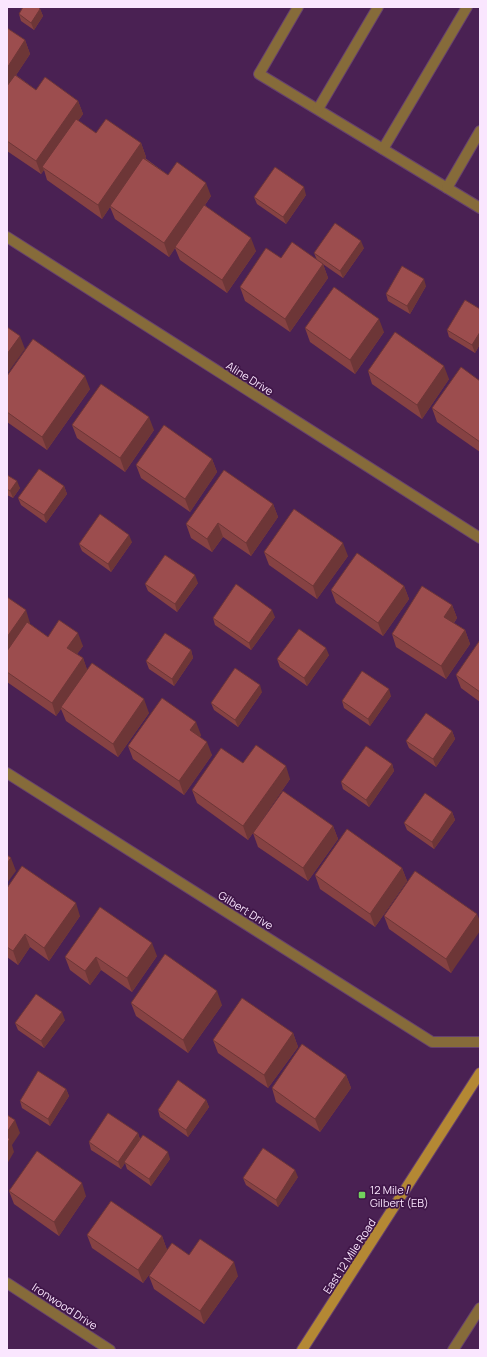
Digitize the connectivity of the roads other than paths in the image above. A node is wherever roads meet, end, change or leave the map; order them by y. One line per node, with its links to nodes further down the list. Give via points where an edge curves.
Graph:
1 (298, 7): 4 (street, via 259,74)
2 (378, 7): 4 (street)
3 (467, 7): 6 (street)
4 (318, 109): 6 (street)
5 (480, 131): 7 (street)
6 (383, 149): 7 (street)
7 (447, 188): 8 (street)
8 (480, 208)
9 (7, 237): 10 (street, Aline Drive)
10 (480, 538)
11 (7, 773): 12 (street, Gilbert Drive, via 432,1042)
12 (480, 1042)
13 (480, 1073): 17 (main road, East 12 Mile Road)
14 (7, 1283): 16 (street, Ironwood Drive)
15 (480, 1308): 18 (street)
16 (110, 1350)
17 (302, 1350)
18 (453, 1350)

